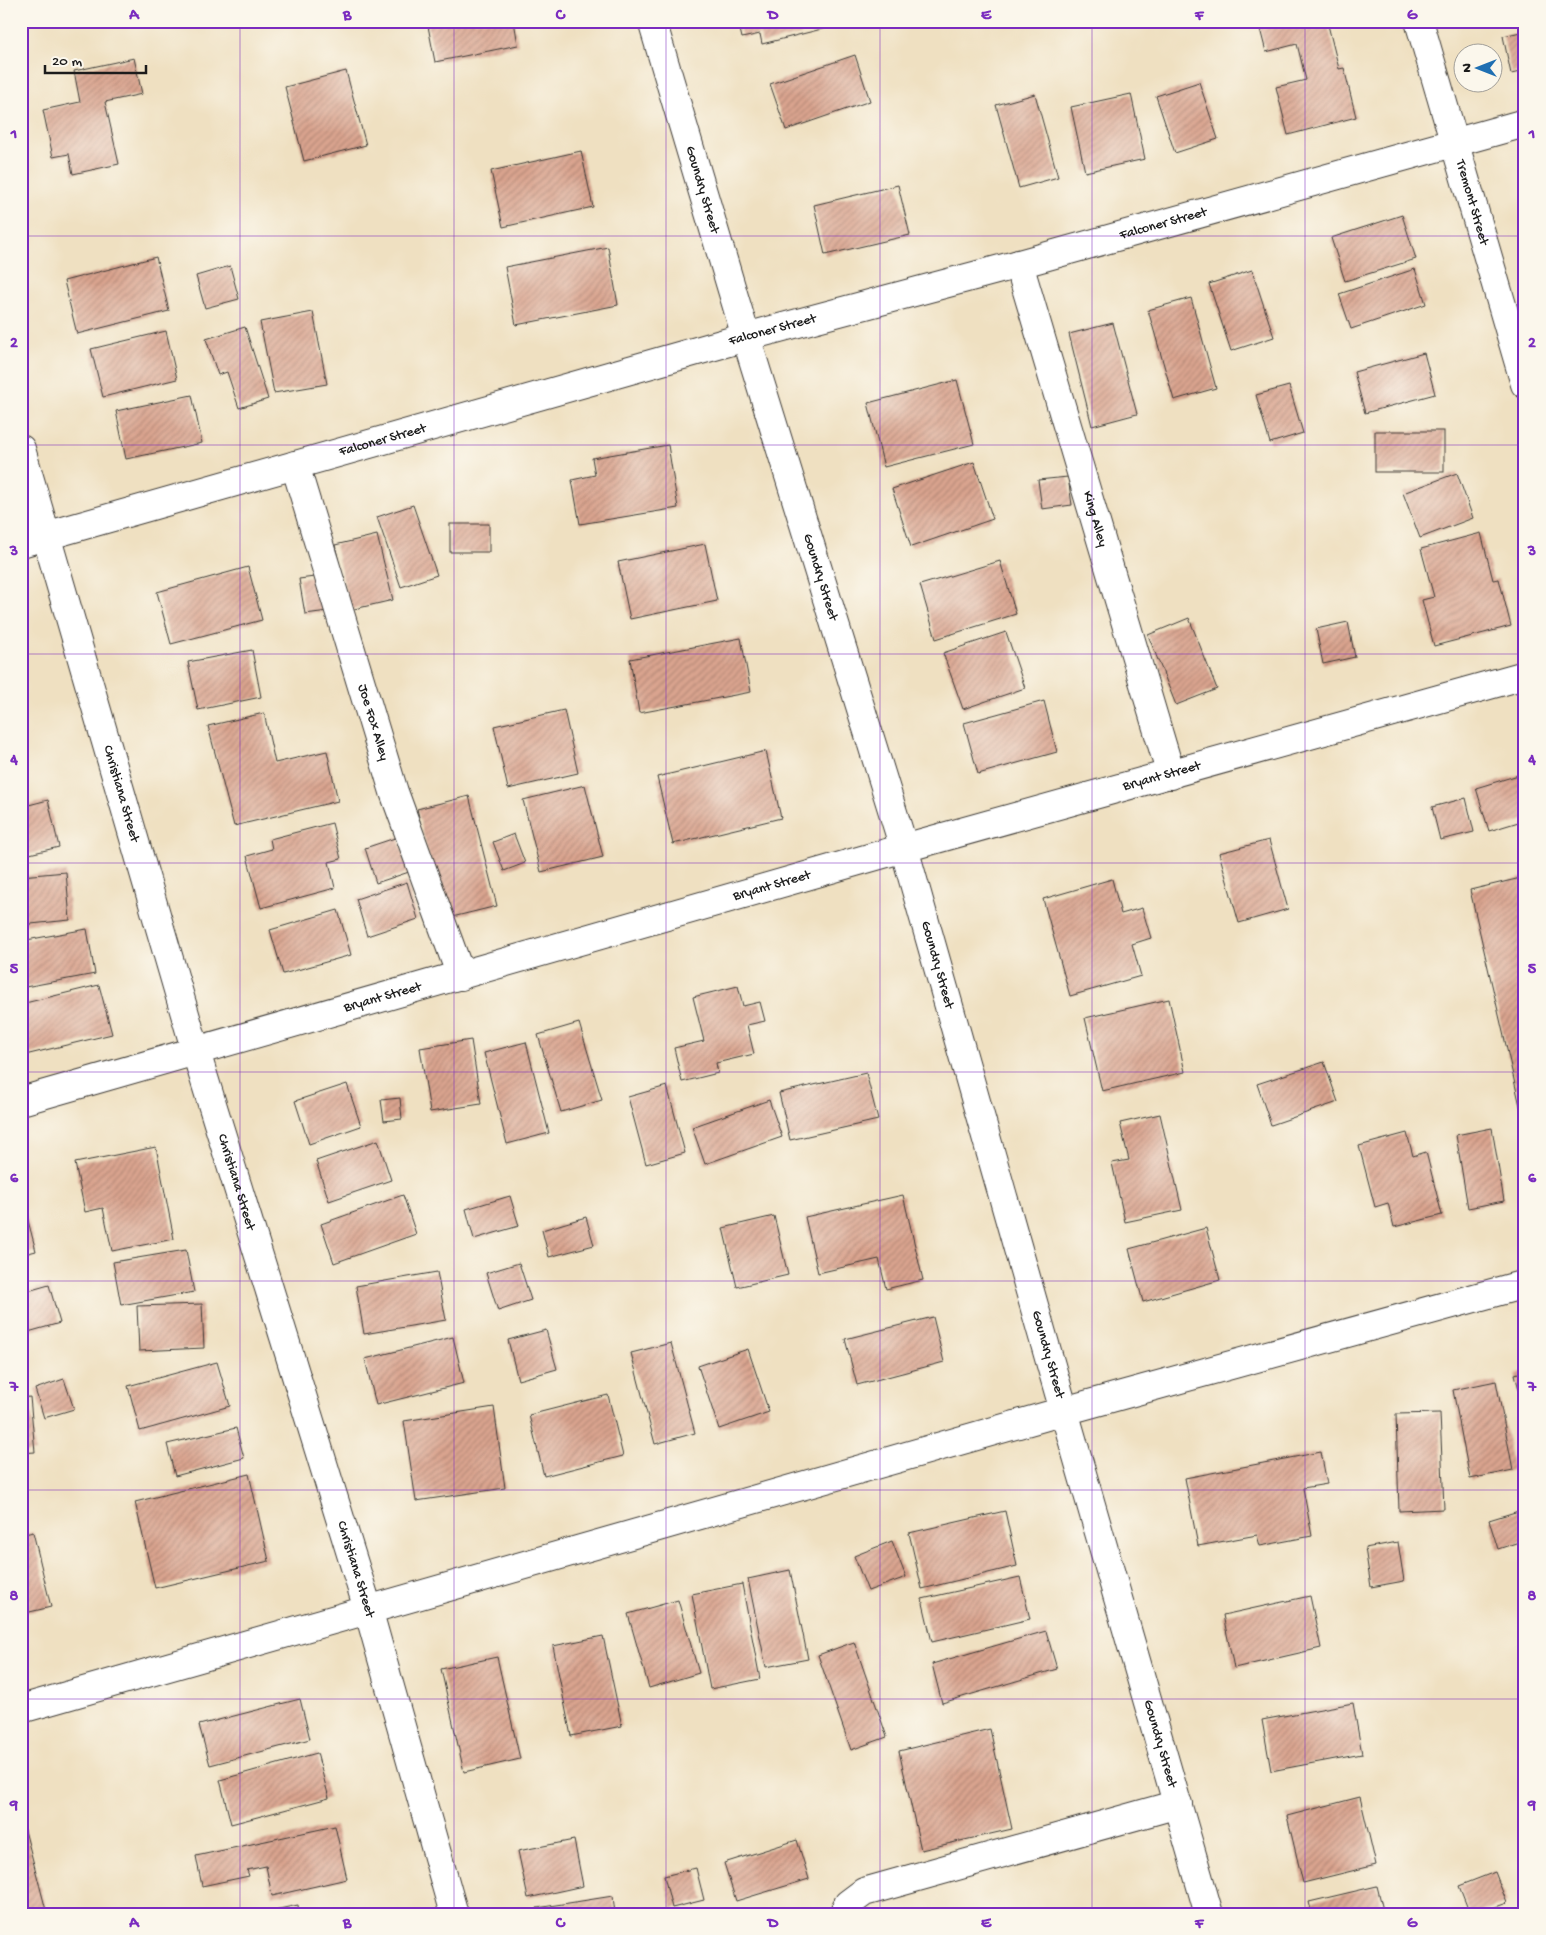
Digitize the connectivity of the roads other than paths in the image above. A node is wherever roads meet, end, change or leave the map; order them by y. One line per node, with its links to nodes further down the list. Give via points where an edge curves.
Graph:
1 (652, 21): 6 (street, Goundry Street)
2 (1420, 21): 4 (street, Tremont Street)
3 (1525, 123): 4 (street, Falconer Street)
4 (1456, 143): 5 (street, Falconer Street); 7 (street, Tremont Street)
5 (1019, 264): 6 (street, Falconer Street); 13 (street, King Alley)
6 (746, 337): 9 (street, Falconer Street); 14 (street, Goundry Street)
7 (1525, 384)
8 (21, 449): 10 (street, Christiana Street)
9 (295, 465): 10 (street, Falconer Street); 15 (street, Joe Fox Alley, via 394,792)
10 (47, 535): 11 (street, Falconer Street); 16 (street, Christiana Street)
11 (21, 542)
12 (1525, 675): 13 (street, Bryant Street)
13 (1171, 774): 14 (street, Bryant Street)
14 (904, 848): 15 (street, Bryant Street); 19 (street, Goundry Street)
15 (460, 976): 16 (street, Bryant Street)
16 (196, 1052): 17 (street, Bryant Street); 20 (street, Christiana Street)
17 (21, 1101)
18 (1525, 1284): 19 (street)
19 (1064, 1411): 20 (street); 22 (street, Goundry Street)
20 (368, 1609): 21 (street); 23 (street, Christiana Street)
21 (21, 1709)
22 (1178, 1804): 24 (street, via 864,1892 848,1904); 25 (street, Goundry Street)
23 (454, 1914)
24 (843, 1914)
25 (1209, 1914)

